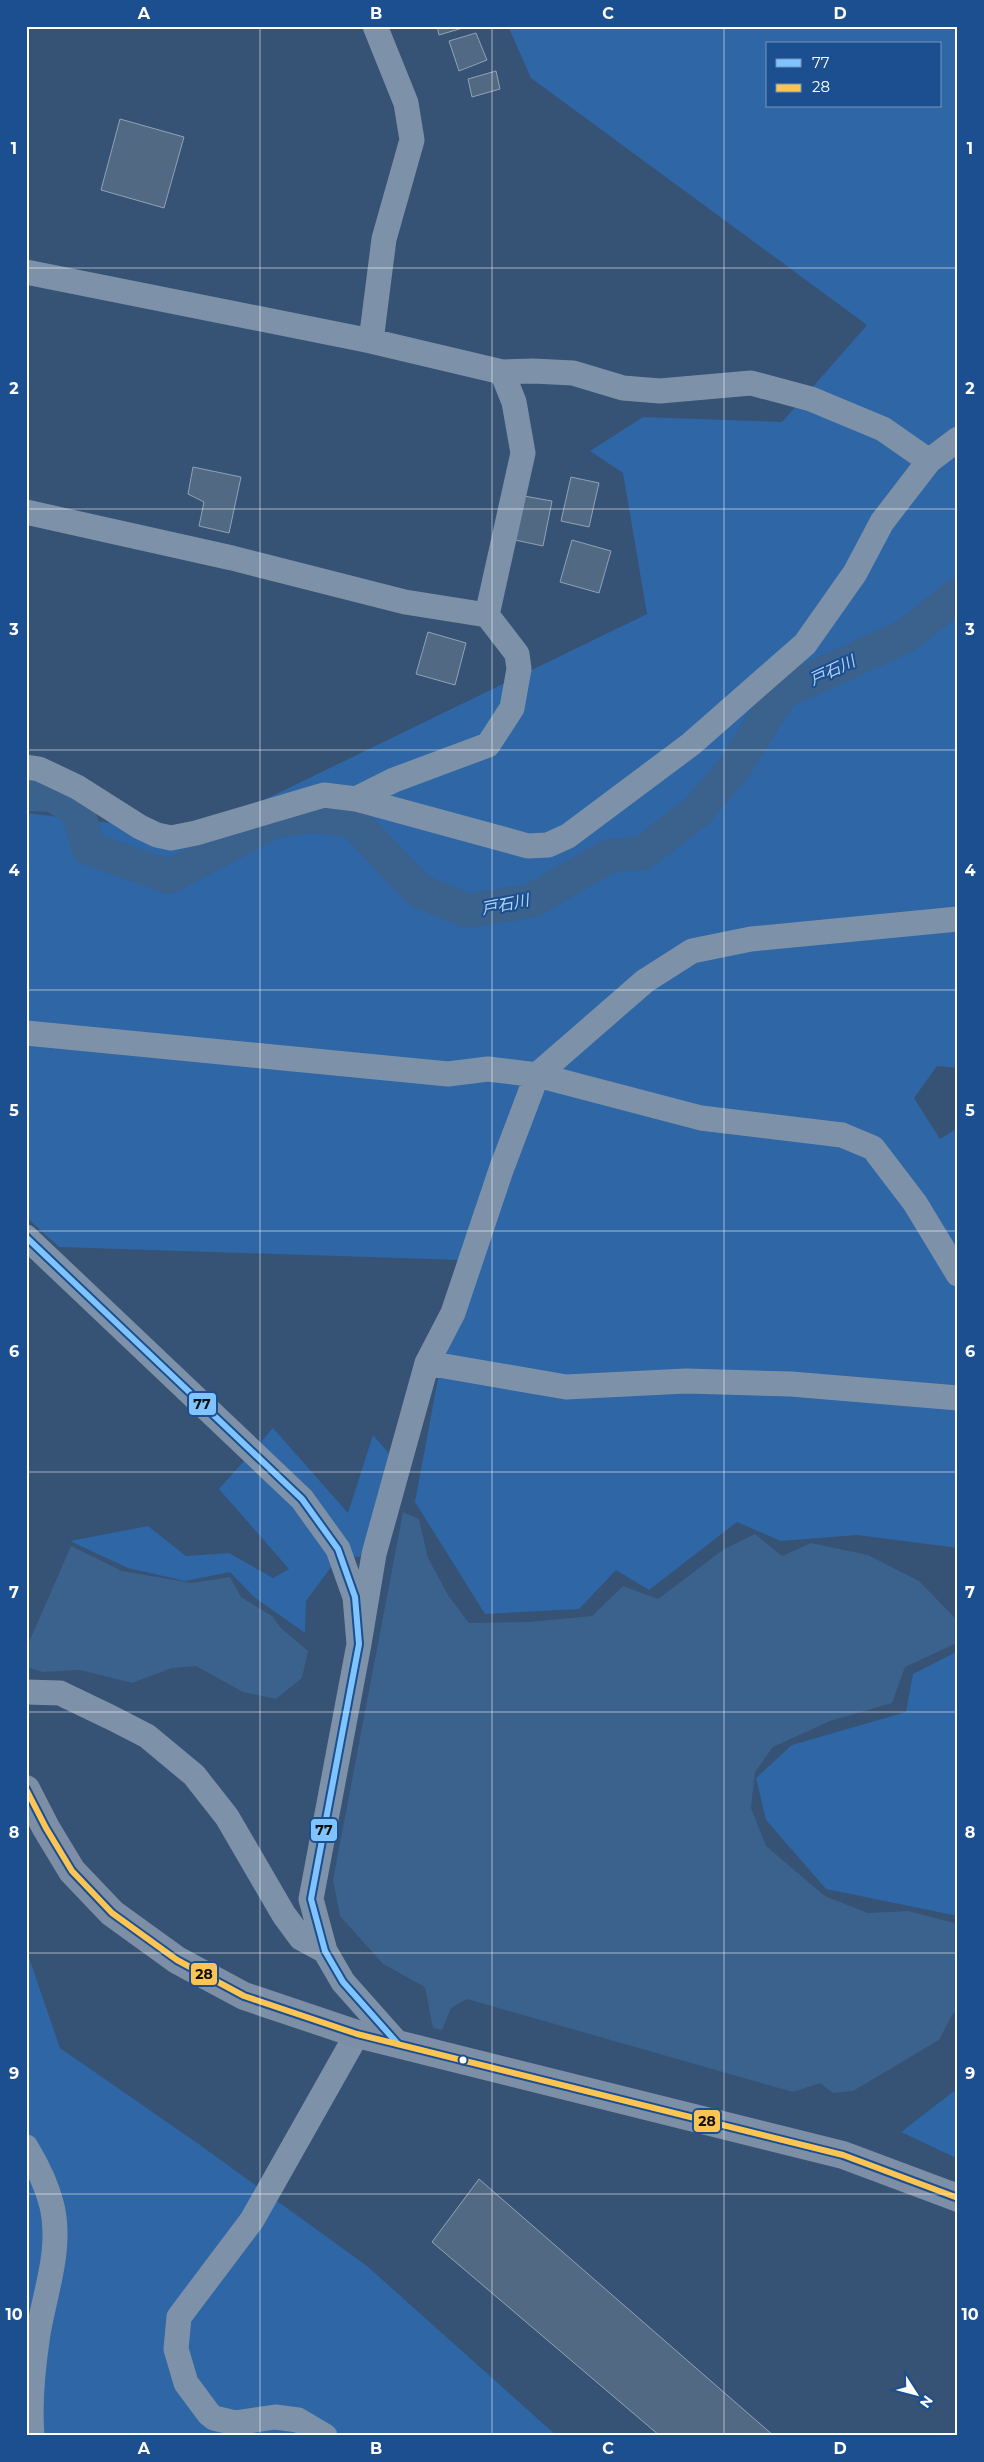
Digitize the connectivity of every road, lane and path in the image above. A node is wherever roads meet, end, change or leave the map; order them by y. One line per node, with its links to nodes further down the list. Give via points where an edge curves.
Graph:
1 (375, 26): 3 (street, via 406,103 412,140 384,238)
2 (26, 272): 3 (street)
3 (371, 341): 4 (street)
4 (502, 372): 6 (street, via 573,373 623,388 660,391 751,383 811,399 883,429); 8 (street, via 514,402 524,454)
5 (958, 439): 6 (street)
6 (930, 460): 10 (street, via 882,522 855,573 805,644 691,744 568,836 548,845 528,846)
7 (26, 512): 8 (street, via 232,558 406,602)
8 (487, 615): 10 (street, via 517,654 519,669 512,708 488,745 394,780)
9 (26, 767): 10 (street, via 40,769 77,787 140,827 171,838 324,795)
10 (356, 799)
11 (958, 919): 13 (street, via 751,939 692,951 645,981)
12 (26, 1033): 13 (street, via 448,1074 488,1069)
13 (537, 1075): 15 (street, via 701,1118 842,1134 873,1148 915,1203); 16 (street, via 452,1313)
14 (26, 1237): 18 (street, via 302,1499 338,1549 355,1597)
15 (958, 1274)
16 (427, 1363): 17 (street, via 566,1387 686,1380 791,1384); 18 (street, via 374,1554)
17 (958, 1398)
18 (359, 1644): 21 (street, via 311,1899)
19 (26, 1692): 21 (street, via 60,1693 112,1718 147,1736 194,1776 227,1817 284,1915 301,1938)
20 (26, 1789): 22 (main road, via 72,1871 112,1914 177,1960 244,1996)
21 (325, 1951): 23 (street, via 342,1982)
22 (357, 2034): 23 (main road); 27 (street, via 252,2220 180,2317 176,2349 186,2383 214,2418 235,2423 274,2417 298,2420)
23 (398, 2044): 25 (main road, via 842,2156)
24 (26, 2147): 26 (street, via 37,2166 52,2207 54,2257 38,2335 30,2414)
25 (958, 2198)
26 (32, 2436)
27 (325, 2436)

